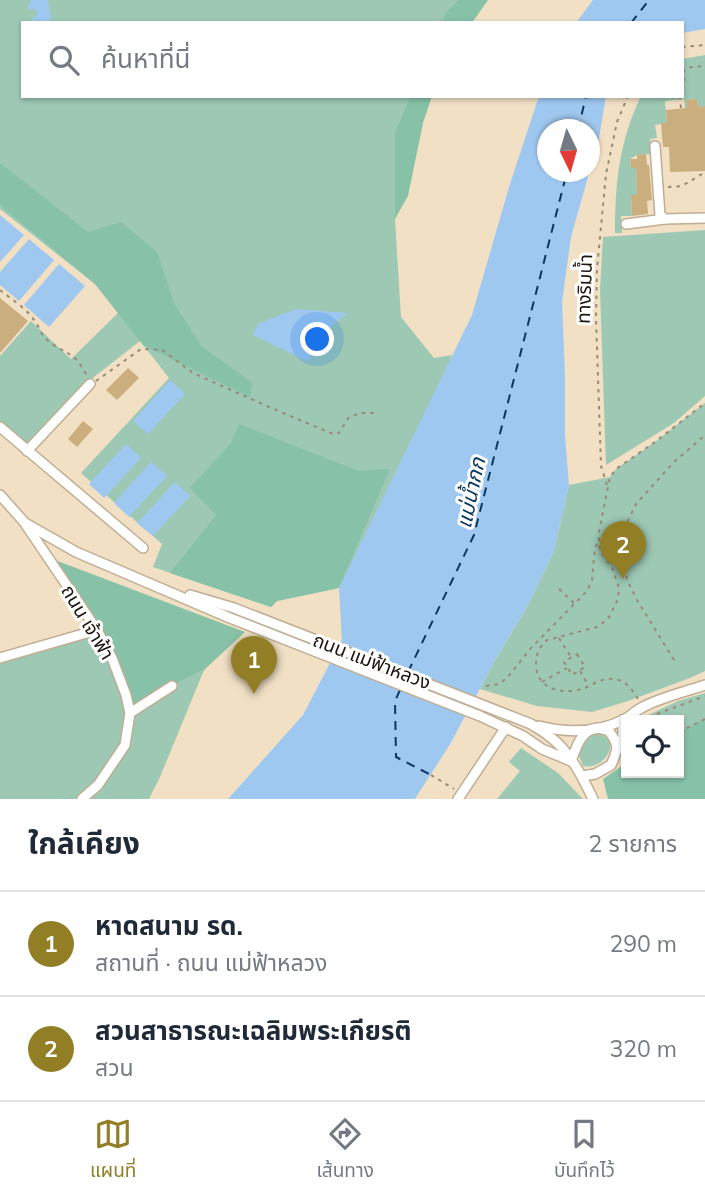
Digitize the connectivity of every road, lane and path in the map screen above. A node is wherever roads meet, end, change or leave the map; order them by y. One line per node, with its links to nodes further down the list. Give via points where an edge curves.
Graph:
1 (705, 45): 2 (path)
2 (684, 47)
3 (705, 66): 4 (path)
4 (694, 67): 5 (path); 6 (path)
5 (684, 71)
6 (695, 73)
7 (689, 79): 8 (path)
8 (684, 80)
9 (627, 98): 25 (path, ทางริมน้ำ, via 606,174 597,268 601,466)
10 (680, 98): 11 (path)
11 (681, 109)
12 (655, 146): 16 (street)
13 (705, 173): 14 (path, via 682,186)
14 (665, 188)
15 (705, 218): 16 (street)
16 (664, 219): 17 (street)
17 (626, 224)
18 (0, 290): 19 (path, via 33,318 46,339 78,360)
19 (90, 384): 21 (path, via 141,349 153,349 162,350 193,373 333,434 339,433 349,416); 24 (street)
20 (705, 403): 25 (path, via 615,469)
21 (379, 413)
22 (0, 427): 24 (street)
23 (705, 435): 28 (path, via 636,504)
24 (27, 451): 30 (street)
25 (607, 485): 29 (path)
26 (0, 495): 27 (street, ถนน แม่ฟ้าหลวง)
27 (25, 523): 31 (street, ถนน แม่ฟ้าหลวง, via 76,552); 34 (street, ถนน เจ้าฟ้า)
28 (622, 539): 29 (path); 40 (path, via 628,582)
29 (599, 542): 33 (path, via 592,580); 35 (path, via 619,587 618,599 608,619 597,627)
30 (143, 548)
31 (158, 586): 55 (street, ถนน แม่ฟ้าหลวง, via 234,608); 56 (street, ถนน แม่ฟ้าหลวง)
32 (559, 589): 33 (path)
33 (575, 604): 36 (path)
34 (97, 630): 38 (street); 50 (street, ถนน เจ้าฟ้า, via 112,658)
35 (559, 637): 37 (path); 39 (path)
36 (538, 640): 37 (path); 46 (path, via 508,678)
37 (542, 644): 43 (path, via 536,663)
38 (0, 658)
39 (571, 658): 41 (path, via 564,662); 42 (path, via 577,654 585,667)
40 (674, 660)
41 (568, 667): 42 (path, via 572,675); 43 (path)
42 (579, 670): 47 (path)
43 (542, 682): 47 (path, via 561,691)
44 (705, 685): 51 (street)
45 (172, 686): 50 (street)
46 (486, 686)
47 (589, 686): 49 (path, via 620,680)
48 (705, 696): 52 (path)
49 (638, 698)
50 (130, 713): 65 (street, ถนน เจ้าฟ้า, via 125,745 98,785)
51 (630, 715)
52 (654, 715)
53 (705, 719): 58 (path)
54 (621, 721): 57 (street)
55 (531, 724): 57 (street, via 570,732); 61 (street, ถนน แม่ฟ้าหลวง, via 552,737)
56 (506, 727): 61 (street, ถนน แม่ฟ้าหลวง); 64 (street)
57 (596, 728): 60 (street, via 609,731); 61 (street, via 584,734)
58 (684, 730)
59 (621, 742): 60 (street)
60 (618, 750): 63 (street, via 611,765)
61 (571, 761): 63 (street, ถนน แม่ฟ้าหลวง)
62 (431, 775): 64 (path)
63 (582, 776): 66 (street, ถนน แม่ฟ้าหลวง)
64 (460, 796)
65 (82, 799)
66 (593, 799)

